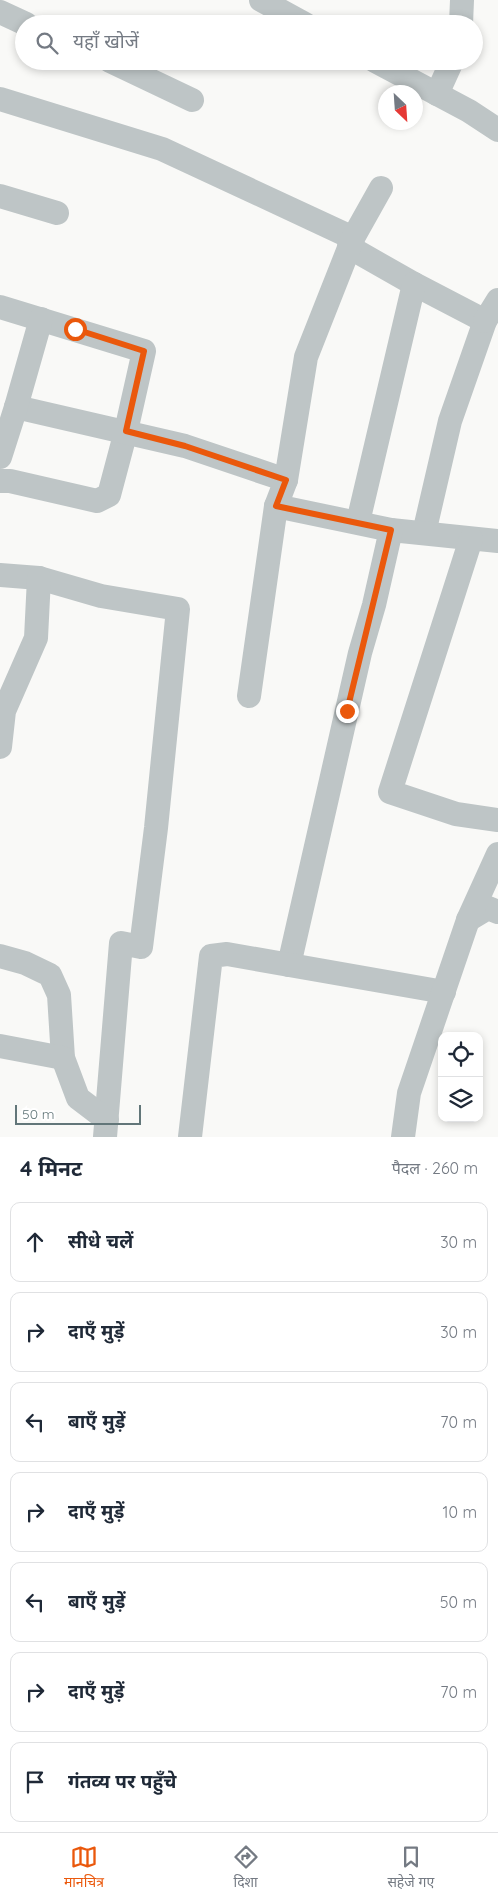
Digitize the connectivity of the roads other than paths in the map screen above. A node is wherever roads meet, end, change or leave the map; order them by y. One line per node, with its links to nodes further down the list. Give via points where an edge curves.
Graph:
1 (261, 0): 4 (street)
2 (462, 0): 5 (street)
3 (0, 12): 6 (street)
4 (288, 15)
5 (461, 15)
6 (15, 19)
7 (129, 70): 12 (street)
8 (392, 70): 10 (street)
9 (448, 70): 10 (street)
10 (437, 94): 13 (street)
11 (0, 99): 17 (street, via 162,149)
12 (192, 100)
13 (498, 130)
14 (381, 188): 17 (street)
15 (0, 196): 16 (street)
16 (57, 213)
17 (351, 242): 18 (street); 26 (street, via 306,356)
18 (414, 284): 22 (street); 29 (street)
19 (498, 300): 22 (street)
20 (0, 307): 21 (street)
21 (40, 318): 23 (street); 24 (street, via 144,351)
22 (485, 321): 31 (street, via 450,421)
23 (16, 407): 24 (street); 25 (street)
24 (126, 431): 26 (street, via 185,446); 27 (street, via 110,496 97,501)
25 (0, 457)
26 (286, 480): 28 (street)
27 (0, 481)
28 (276, 506): 29 (street); 36 (street)
29 (358, 522): 30 (street)
30 (391, 530): 31 (street); 43 (street)
31 (424, 533): 32 (street)
32 (471, 539): 33 (street); 38 (street, via 390,792 456,814)
33 (498, 541)
34 (0, 576): 35 (street)
35 (39, 578): 37 (street, via 36,638 4,711); 47 (street, via 101,596 178,609 141,947 121,944)
36 (249, 696)
37 (0, 747)
38 (498, 820)
39 (498, 854): 41 (street)
40 (498, 912): 41 (street, via 488,908)
41 (468, 920): 44 (street)
42 (0, 956): 46 (street, via 50,975 59,995)
43 (289, 965): 44 (street); 48 (street, via 226,954 211,956)
44 (444, 992): 49 (street, via 409,1093)
45 (0, 1046): 46 (street)
46 (63, 1058): 47 (street, via 78,1098)
47 (106, 1129)
48 (190, 1137)
49 (403, 1137)

